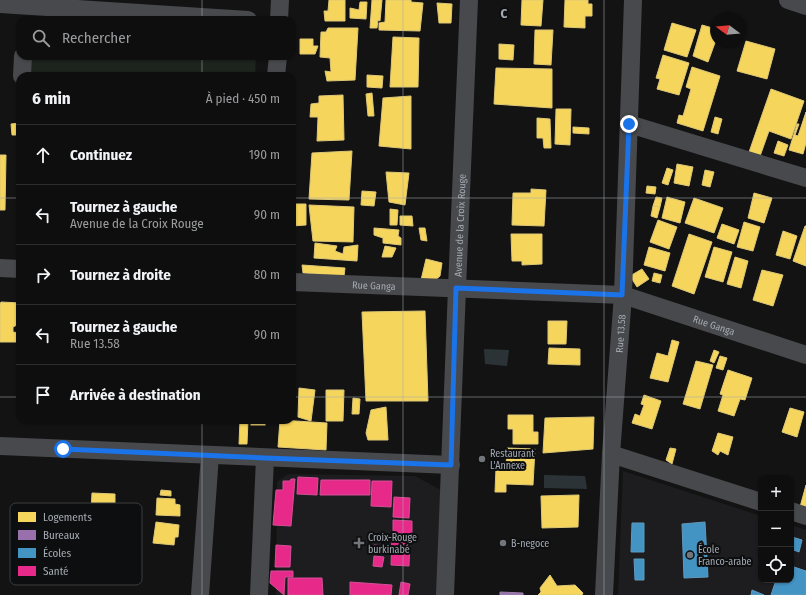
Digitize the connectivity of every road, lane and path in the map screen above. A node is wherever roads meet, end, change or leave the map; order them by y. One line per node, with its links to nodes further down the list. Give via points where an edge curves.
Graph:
1 (280, 0): 9 (street)
2 (470, 0): 19 (street, Avenue de la Croix Rouge)
3 (633, 0): 14 (street, Rue 13.58)
4 (788, 0): 6 (street)
5 (0, 4): 7 (street)
6 (806, 6)
7 (23, 12): 8 (street)
8 (136, 16)
9 (280, 16)
10 (22, 60): 12 (street)
11 (278, 60): 13 (street)
12 (22, 72)
13 (276, 72)
14 (629, 124): 15 (street); 20 (street, Rue 13.58)
15 (806, 178)
16 (0, 268): 17 (street)
17 (16, 269)
18 (296, 282): 19 (street, Rue Ganga)
19 (456, 288): 20 (street, Rue Ganga); 26 (street, Avenue de la Croix Rouge)
20 (622, 295): 21 (street, Rue Ganga); 23 (street, Rue 13.58)
21 (806, 355)
22 (0, 446): 24 (street)
23 (611, 454): 27 (street); 33 (street, Rue 13.58)
24 (210, 455): 25 (street); 30 (street)
25 (265, 458): 26 (street); 31 (street)
26 (451, 465): 32 (street, Avenue de la Croix Rouge)
27 (758, 501)
28 (794, 512): 29 (street)
29 (806, 516)
30 (200, 595)
31 (259, 595)
32 (445, 595)
33 (604, 595)

